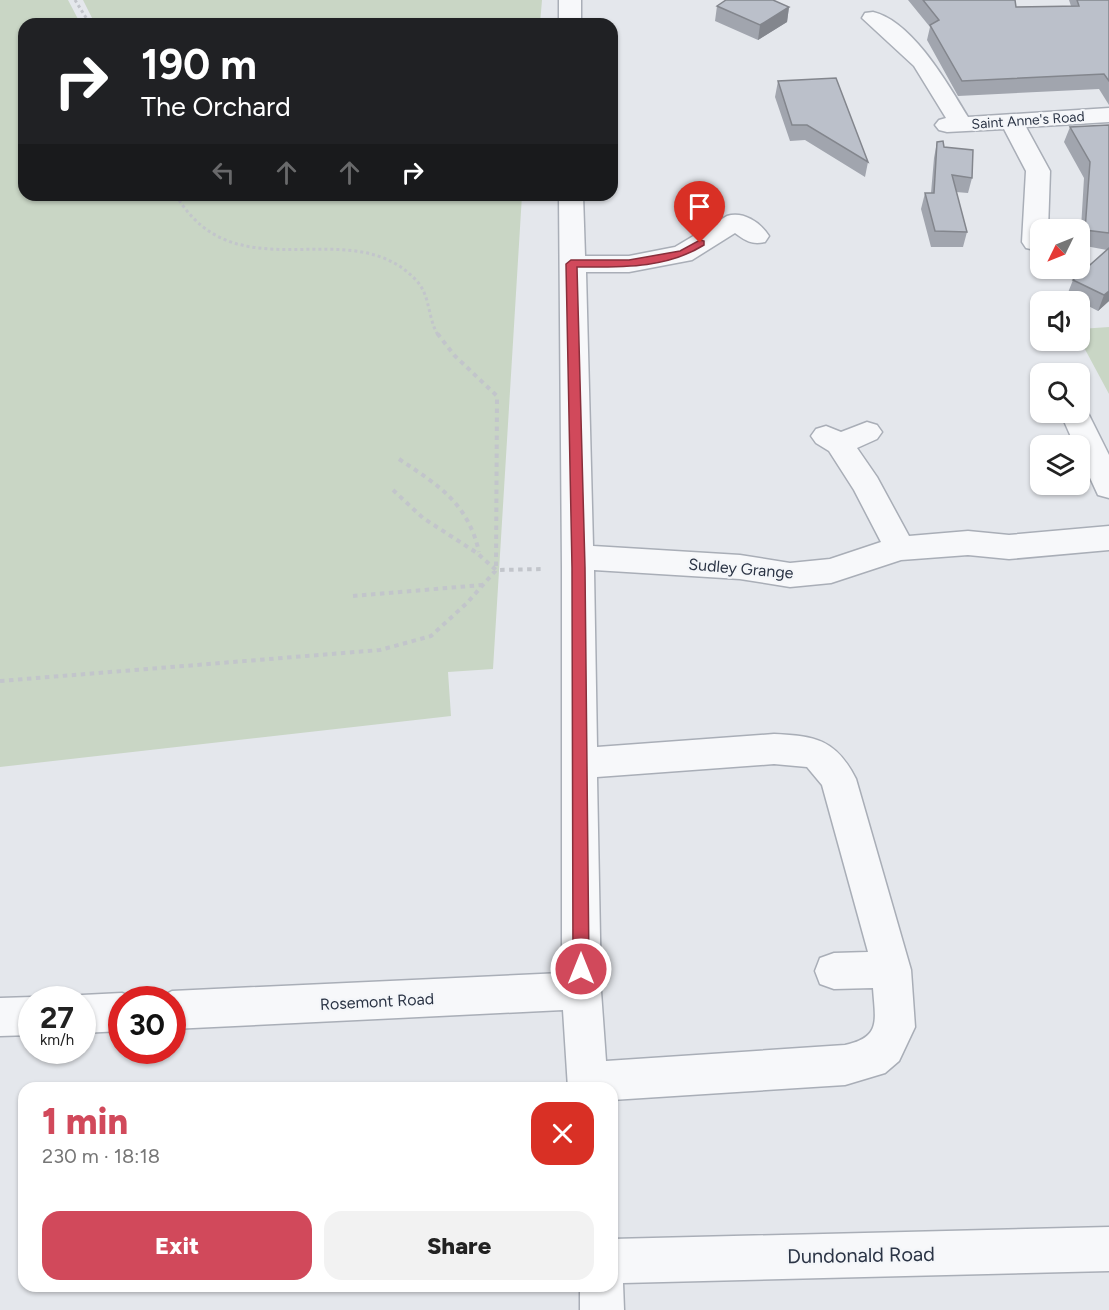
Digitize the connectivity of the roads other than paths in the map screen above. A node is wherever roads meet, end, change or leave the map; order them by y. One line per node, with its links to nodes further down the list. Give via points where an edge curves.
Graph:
1 (570, 0): 2 (street)
2 (570, 18)
3 (873, 18): 5 (street, Saint Anne's Road, via 923,62 954,125)
4 (1109, 115): 5 (street, Saint Anne's Road)
5 (1012, 122): 7 (street, via 1038,171)
6 (571, 201): 9 (street)
7 (1036, 219)
8 (756, 236): 9 (street, via 736,221 683,254 629,264)
9 (571, 264): 15 (street)
10 (1079, 423): 12 (street)
11 (867, 432): 14 (street, via 832,440 866,485)
12 (1109, 487)
13 (1109, 538): 14 (street, Sudley Grange, via 1009,547 968,543)
14 (900, 548): 15 (street, Sudley Grange, via 831,571 790,575 740,567)
15 (578, 562): 16 (street)
16 (580, 763): 17 (street, via 774,749 818,755 838,779); 19 (street)
17 (892, 970): 18 (street); 24 (street, via 894,1027 885,1047 871,1059 846,1065)
18 (834, 971)
19 (581, 992): 20 (street, Rosemont Road); 23 (street)
20 (186, 1009)
21 (18, 1016): 22 (street)
22 (0, 1017)
23 (588, 1082)
24 (618, 1083)
25 (1109, 1249): 26 (street, Dundonald Road)
26 (618, 1262)
27 (602, 1292): 28 (street)
28 (602, 1310)

